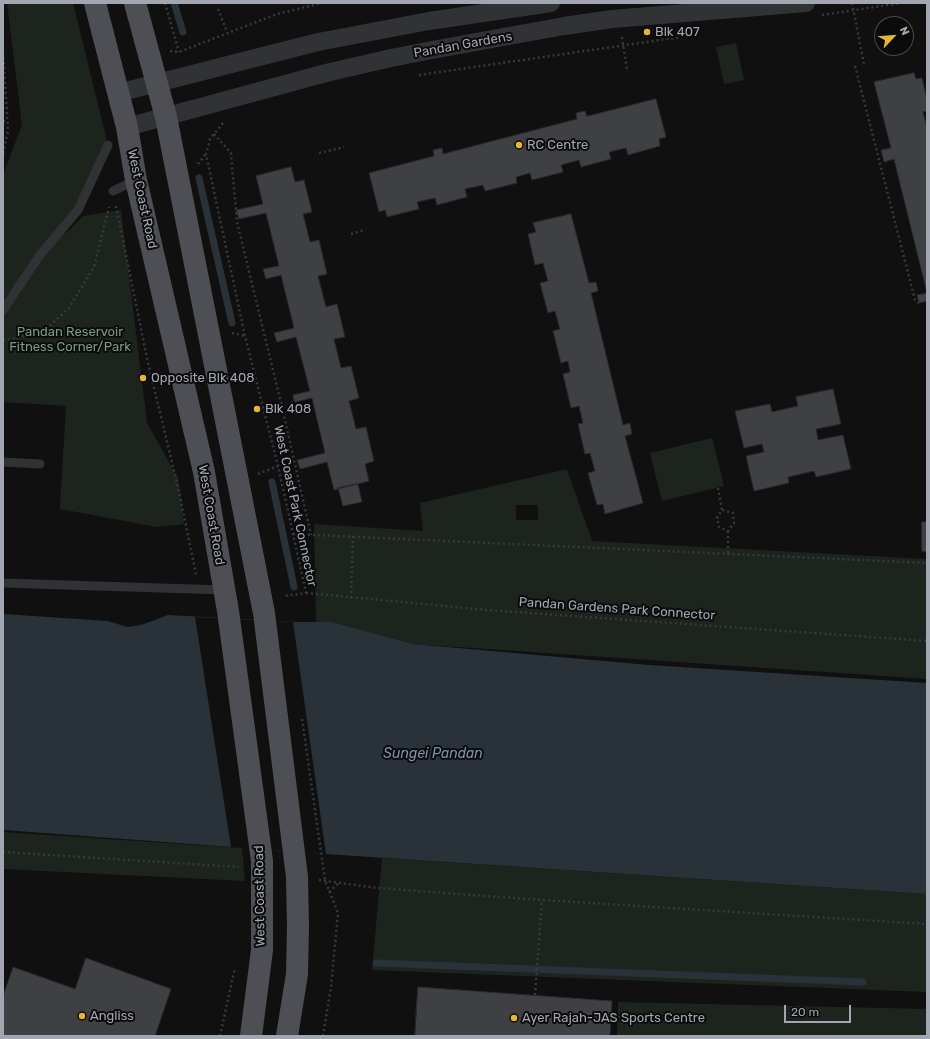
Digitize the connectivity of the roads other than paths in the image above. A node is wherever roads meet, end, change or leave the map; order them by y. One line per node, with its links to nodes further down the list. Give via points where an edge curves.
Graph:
1 (95, 3): 6 (main road, West Coast Road)
2 (135, 3): 5 (main road)
3 (551, 3): 5 (street, via 429,21 318,42)
4 (806, 3): 7 (street, Pandan Gardens, via 564,26 391,58)
5 (157, 83): 6 (street); 7 (main road)
6 (118, 93): 8 (main road, West Coast Road)
7 (166, 117): 8 (street, Pandan Gardens); 18 (main road, via 264,613 296,870 297,974)
8 (126, 127): 10 (main road, West Coast Road)
9 (108, 146): 12 (lane, via 78,210 40,255)
10 (136, 180): 11 (lane); 16 (main road, West Coast Road, via 204,472)
11 (113, 191)
12 (3, 310)
13 (3, 462): 14 (lane)
14 (40, 464)
15 (3, 583): 16 (lane, via 200,589)
16 (226, 600): 17 (main road, West Coast Road, via 262,950)
17 (250, 1036)
18 (287, 1036)

